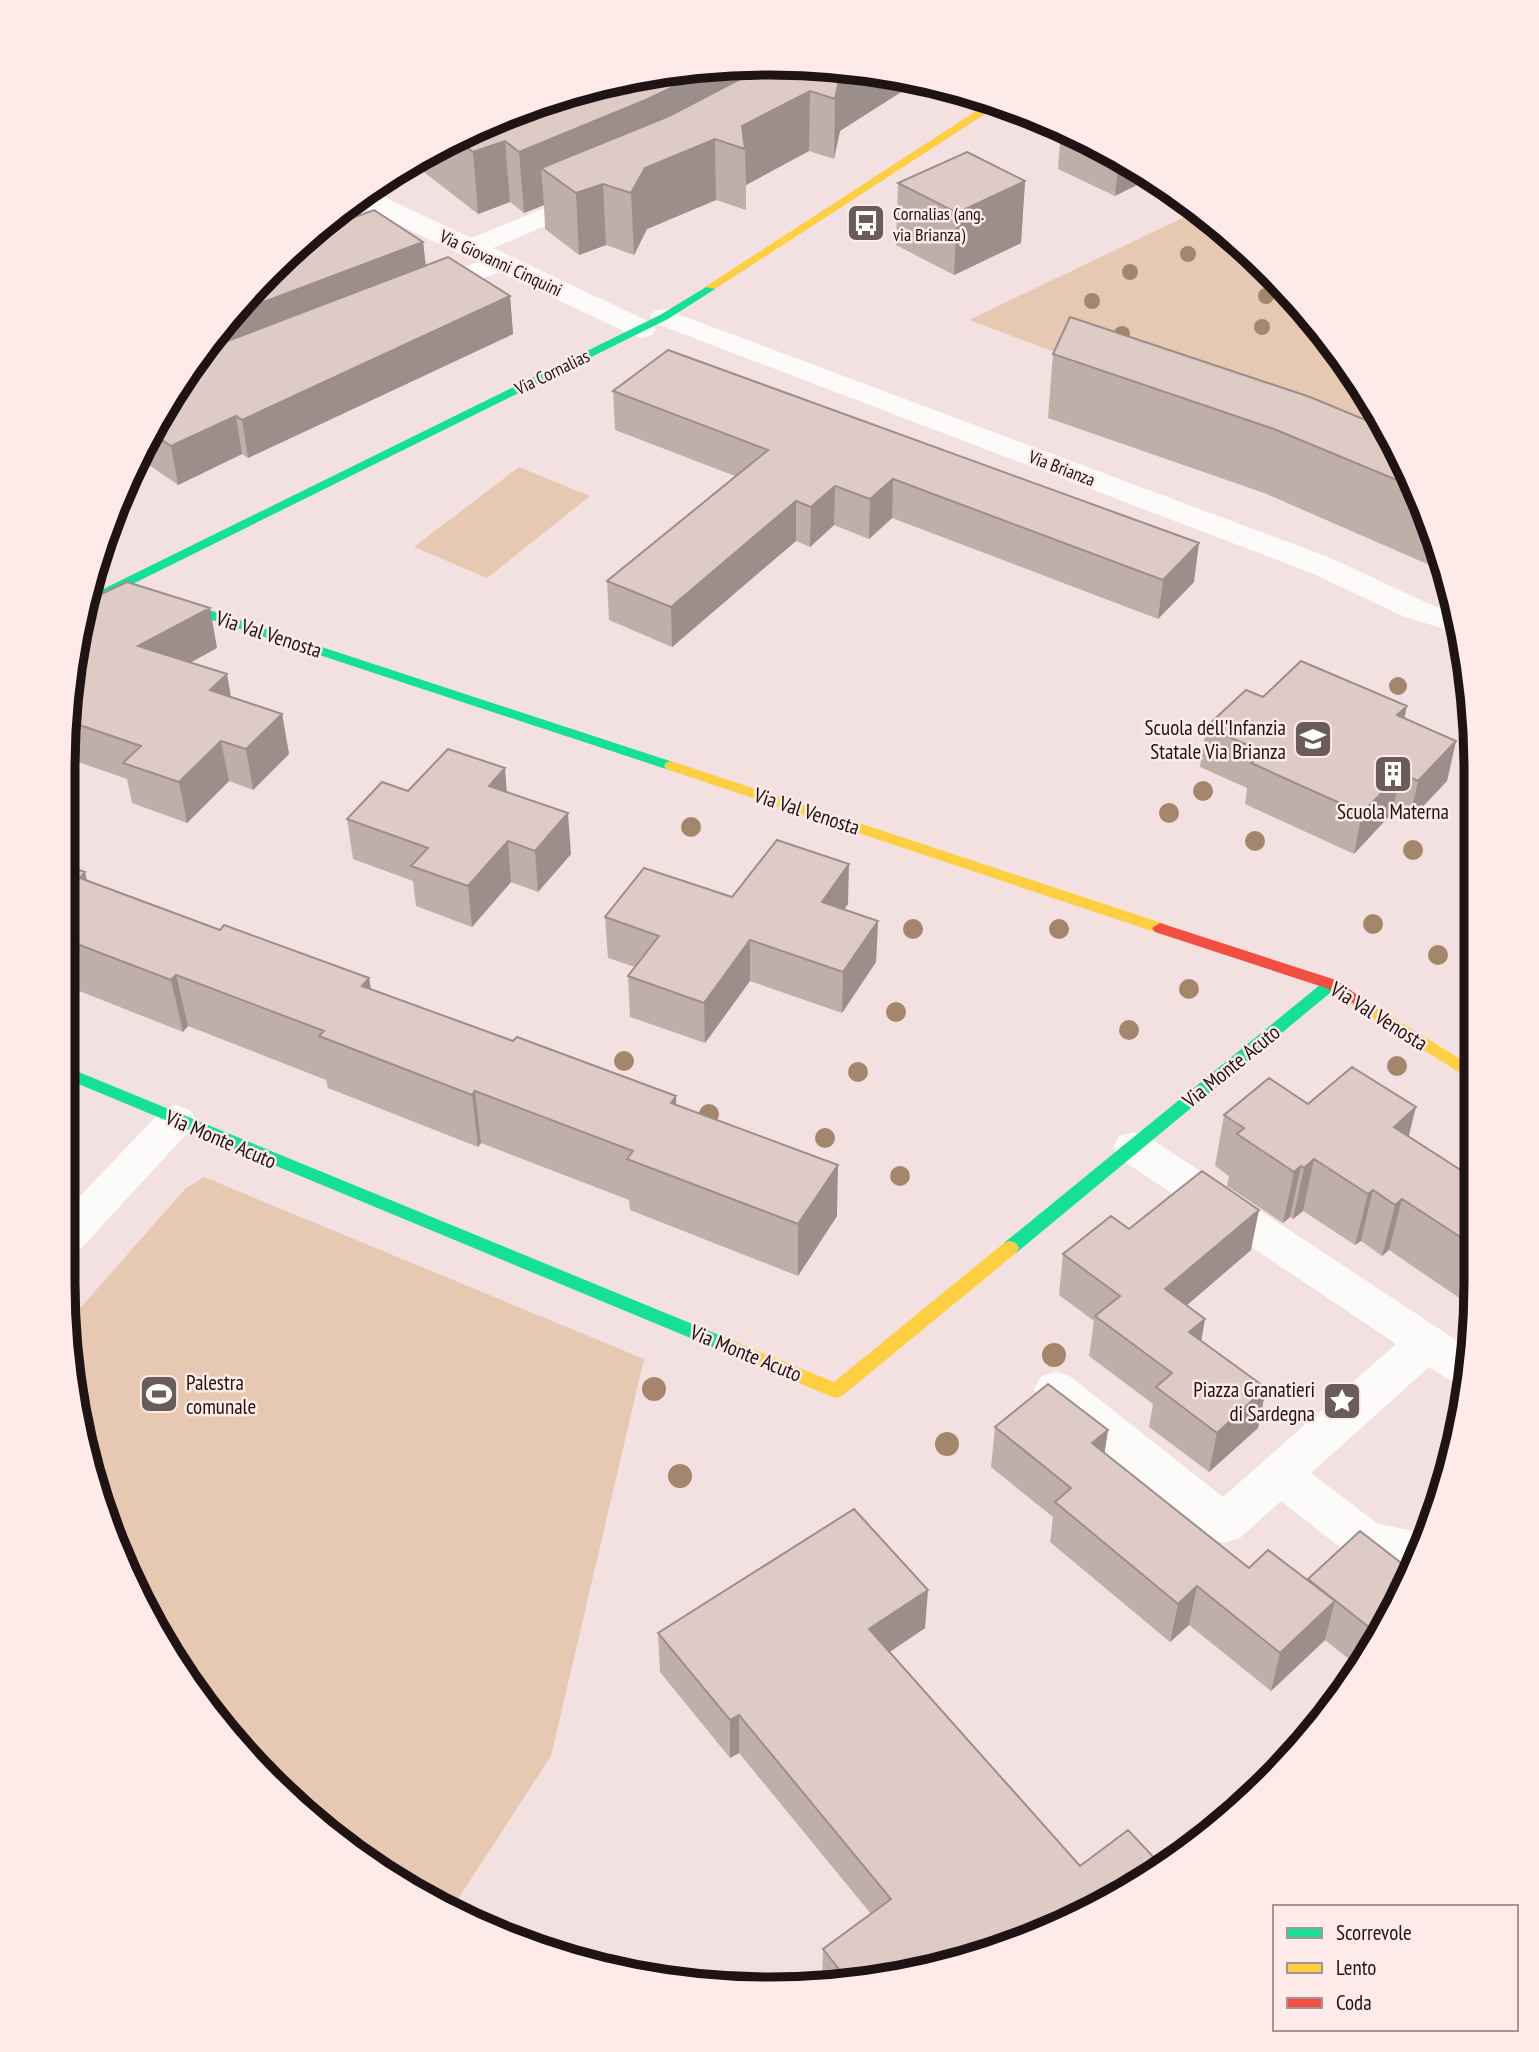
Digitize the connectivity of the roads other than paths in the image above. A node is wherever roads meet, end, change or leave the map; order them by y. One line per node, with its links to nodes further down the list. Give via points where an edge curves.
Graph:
1 (985, 110): 7 (street, Via Cornalias)
2 (612, 188): 4 (street)
3 (361, 209): 4 (street, Via Giovanni Cinquini, via 390,210)
4 (471, 248): 5 (street, Via Giovanni Cinquini)
5 (501, 262): 6 (street); 7 (street, Via Giovanni Cinquini)
6 (400, 301)
7 (653, 323): 8 (street, Via Cornalias); 10 (street, Via Brianza, via 1320,565)
8 (124, 586): 9 (street, Via Cornalias); 11 (street, Via Val Venosta)
9 (97, 598)
10 (1447, 621)
11 (1331, 984): 12 (street, Via Val Venosta); 15 (street, Via Monte Acuto)
12 (1464, 1069)
13 (75, 1077): 14 (street, Via Monte Acuto)
14 (176, 1120): 15 (street, Via Monte Acuto, via 836,1391); 16 (street)
15 (1133, 1146): 17 (street)
16 (75, 1228)
17 (1427, 1343): 18 (street); 20 (street)
18 (1459, 1364)
19 (1056, 1389): 20 (street, via 1224,1524)
20 (1279, 1474): 21 (street, via 1367,1542)
21 (1411, 1549)

